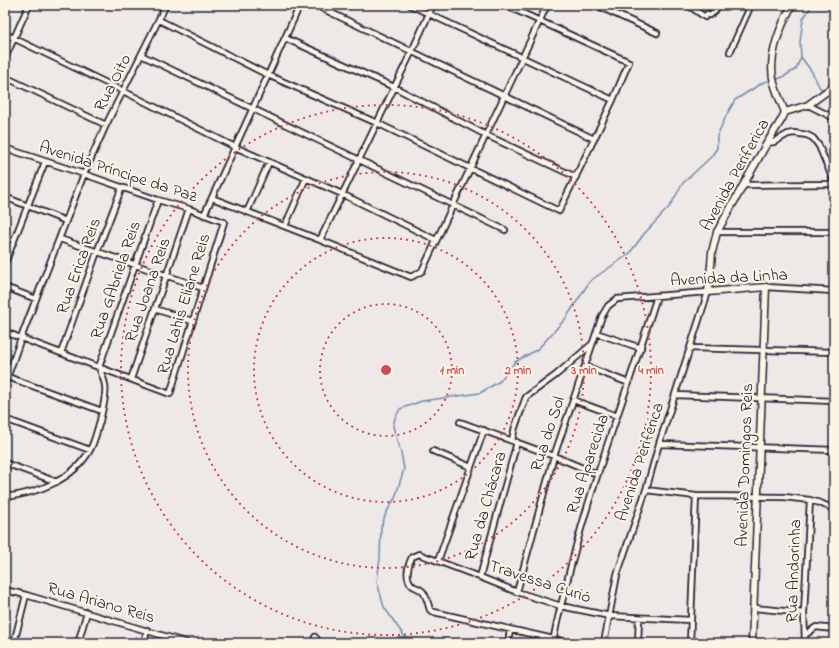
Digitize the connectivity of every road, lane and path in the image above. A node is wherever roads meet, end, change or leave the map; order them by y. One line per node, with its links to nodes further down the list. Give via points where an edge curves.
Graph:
1 (30, 5): 19 (street)
2 (166, 5): 15 (street, Rua Oito)
3 (300, 5): 20 (street)
4 (315, 5): 21 (street)
5 (410, 5): 14 (street)
6 (433, 5): 14 (street)
7 (506, 5): 16 (street)
8 (547, 5): 16 (street)
9 (596, 5): 17 (street)
10 (688, 5): 11 (street, via 705,17 713,13)
11 (718, 5)
12 (751, 5): 22 (street)
13 (792, 5): 35 (street, Avenida Periferica, via 775,47 772,71)
14 (429, 14): 21 (street); 24 (street)
15 (159, 20): 23 (street, Rua Oito); 26 (street)
16 (539, 21): 24 (street); 32 (street, via 629,62)
17 (657, 32)
18 (5, 34): 19 (street)
19 (14, 38): 25 (street); 30 (street)
20 (285, 38): 26 (street); 28 (street)
21 (412, 51): 28 (street); 31 (street)
22 (730, 52)
23 (141, 55): 30 (street, Rua Oito); 34 (street)
24 (522, 57): 31 (street); 32 (street)
25 (5, 58)
26 (268, 75): 34 (street); 37 (street)
27 (5, 77): 38 (street)
28 (394, 87): 37 (street); 39 (street)
29 (832, 88): 33 (street)
30 (123, 91): 38 (street, Rua Oito); 42 (street)
31 (504, 95): 39 (street); 40 (street)
32 (613, 100): 40 (street)
33 (808, 105): 35 (street); 36 (street)
34 (253, 109): 42 (street); 44 (street)
35 (785, 112): 41 (street, Avenida Periferica)
36 (834, 118)
37 (377, 123): 44 (street); 47 (street)
38 (106, 125): 48 (street, Rua Oito)
39 (486, 135): 47 (street); 49 (street)
40 (594, 138): 49 (street)
41 (767, 143): 51 (street, via 794,133 813,138 819,146); 52 (street, Avenida Periferica)
42 (235, 147): 46 (street); 56 (street)
43 (5, 149): 45 (street, Avenida Príncipe da Paz)
44 (359, 159): 54 (street); 58 (street)
45 (45, 162): 48 (street, Avenida Príncipe da Paz); 59 (street)
46 (269, 162): 50 (street); 61 (street)
47 (469, 169): 49 (street, via 559,211); 58 (street)
48 (84, 174): 53 (street, Avenida Príncipe da Paz); 63 (street, Rua Oito)
49 (576, 177)
50 (306, 178): 54 (street); 65 (street)
51 (834, 183): 52 (street)
52 (744, 185): 67 (street, Avenida Periferica)
53 (122, 187): 57 (street, Avenida Príncipe da Paz); 72 (street, Rua Erica Reis)
54 (342, 194): 70 (street); 71 (street)
55 (5, 197): 59 (street)
56 (212, 198): 61 (street); 62 (street)
57 (158, 200): 60 (street, Avenida Príncipe da Paz); 74 (street, Rua GAbriela Reis)
58 (453, 204): 66 (street); 71 (street)
59 (27, 206): 63 (street); 73 (street)
60 (189, 209): 62 (street, Avenida Príncipe da Paz); 75 (street, Rua Joana Reis)
61 (247, 212): 65 (street)
62 (204, 215): 64 (street, Avenida Príncipe da Paz)
63 (66, 221): 69 (street, Rua Oito)
64 (224, 222): 78 (street, Rua Lahis Eliane Reis)
65 (285, 226): 70 (street)
66 (505, 230)
67 (717, 232): 68 (street); 80 (street, Avenida Periferica, via 712,246)
68 (834, 232)
69 (60, 239): 72 (street); 83 (street, Rua Oito)
70 (320, 240): 71 (street, via 411,277 422,271)
71 (436, 240)
72 (97, 252): 74 (street); 94 (street, Rua Erica Reis)
73 (5, 263)
74 (135, 264): 75 (street); 96 (street, Rua GAbriela Reis)
75 (166, 275): 78 (street); 84 (street, Rua Joana Reis)
76 (5, 287): 83 (street)
77 (766, 287): 79 (street, Avenida da Linha); 80 (street, Avenida da Linha); 92 (street, Avenida Domingos Reis)
78 (203, 288): 85 (street, Rua Lahis Eliane Reis)
79 (834, 291)
80 (708, 292): 81 (street, Avenida da Linha); 91 (street, Avenida Periférica)
81 (658, 296): 82 (street, Avenida da Linha); 90 (street, Rua Aparecida)
82 (624, 298): 87 (street, Rua do Sol, via 617,299 608,306)
83 (36, 299): 88 (street, Rua Oito)
84 (155, 309): 85 (street); 98 (street, Rua Joana Reis)
85 (192, 321): 98 (street, Rua Lahis Eliane Reis, via 170,394)
86 (5, 332): 88 (street)
87 (596, 333): 89 (street, Rua do Sol); 90 (street)
88 (21, 338): 94 (street); 97 (street, Rua Oito)
89 (593, 343): 95 (street, Rua do Sol); 110 (street, Rua da Chácara, via 526,397 515,427)
90 (641, 348): 99 (street, Rua Aparecida)
91 (691, 348): 92 (street); 101 (street, Avenida Periférica)
92 (764, 350): 93 (street); 102 (street, Avenida Domingos Reis)
93 (834, 352)
94 (62, 353): 96 (street)
95 (585, 366): 99 (street); 103 (street, Rua do Sol)
96 (99, 367): 98 (street); 105 (street, via 105,385)
97 (6, 377): 100 (street, Rua Oito); 105 (street)
98 (132, 379)
99 (629, 383): 106 (street, Rua Aparecida)
100 (5, 384)
101 (676, 395): 102 (street); 111 (street, Avenida Periférica)
102 (762, 397): 104 (street); 112 (street, Avenida Domingos Reis)
103 (573, 400): 106 (street); 116 (street, Rua do Sol)
104 (834, 401)
105 (102, 411): 113 (street)
106 (617, 416): 119 (street, Rua Aparecida)
107 (5, 419): 113 (street)
108 (460, 422): 109 (street)
109 (484, 430): 110 (street); 118 (street)
110 (515, 441): 116 (street); 128 (street, Rua da Chácara)
111 (659, 444): 112 (street); 121 (street, Avenida Periférica)
112 (760, 448): 114 (street); 124 (street, Avenida Domingos Reis)
113 (90, 450): 120 (street, via 69,474)
114 (834, 450)
115 (433, 451): 118 (street)
116 (554, 456): 119 (street); 130 (street, Rua do Sol)
117 (5, 463): 120 (street)
118 (471, 467): 127 (street)
119 (597, 474): 132 (street, Rua Aparecida)
120 (57, 482): 123 (street, via 16,496)
121 (646, 490): 122 (street); 136 (street, Avenida Periférica, via 617,575)
122 (696, 496): 124 (street); 138 (street)
123 (5, 497)
124 (758, 497): 125 (street); 133 (street, Avenida Domingos Reis)
125 (810, 500): 126 (street); 135 (street, Rua Andorinha)
126 (834, 509)
127 (435, 560): 128 (street, Travessa Curió); 141 (street, Travessa Curió, via 419,554 412,557 407,574 411,585 423,592 430,610)
128 (480, 576): 130 (street, Travessa Curió)
129 (5, 590): 131 (street, Rua Ariano Reis)
130 (517, 592): 132 (street, Travessa Curió)
131 (26, 595): 134 (street, Rua Ariano Reis); 145 (street)
132 (561, 606): 136 (street, Travessa Curió); 144 (street, Rua Aparecida)
133 (754, 608): 135 (street); 155 (street, Avenida Domingos Reis)
134 (87, 612): 140 (street, Rua Ariano Reis); 146 (street)
135 (804, 613): 142 (street, Rua Andorinha)
136 (610, 616): 137 (street, Travessa Curió); 152 (street, Avenida Periférica)
137 (639, 618): 138 (street, Travessa Curió); 153 (street)
138 (690, 620): 154 (street)
139 (834, 629): 142 (street, via 816,628)
140 (147, 630): 147 (street); 148 (street, Rua Ariano Reis)
141 (510, 630): 144 (street); 150 (street)
142 (805, 635): 156 (street, Rua Andorinha)
143 (315, 637): 149 (street)
144 (554, 641): 151 (street)
145 (14, 643)
146 (78, 643)
147 (144, 643)
148 (188, 643)
149 (320, 643)
150 (508, 643)
151 (571, 643)
152 (604, 643)
153 (638, 643)
154 (690, 643)
155 (752, 643)
156 (805, 643)

